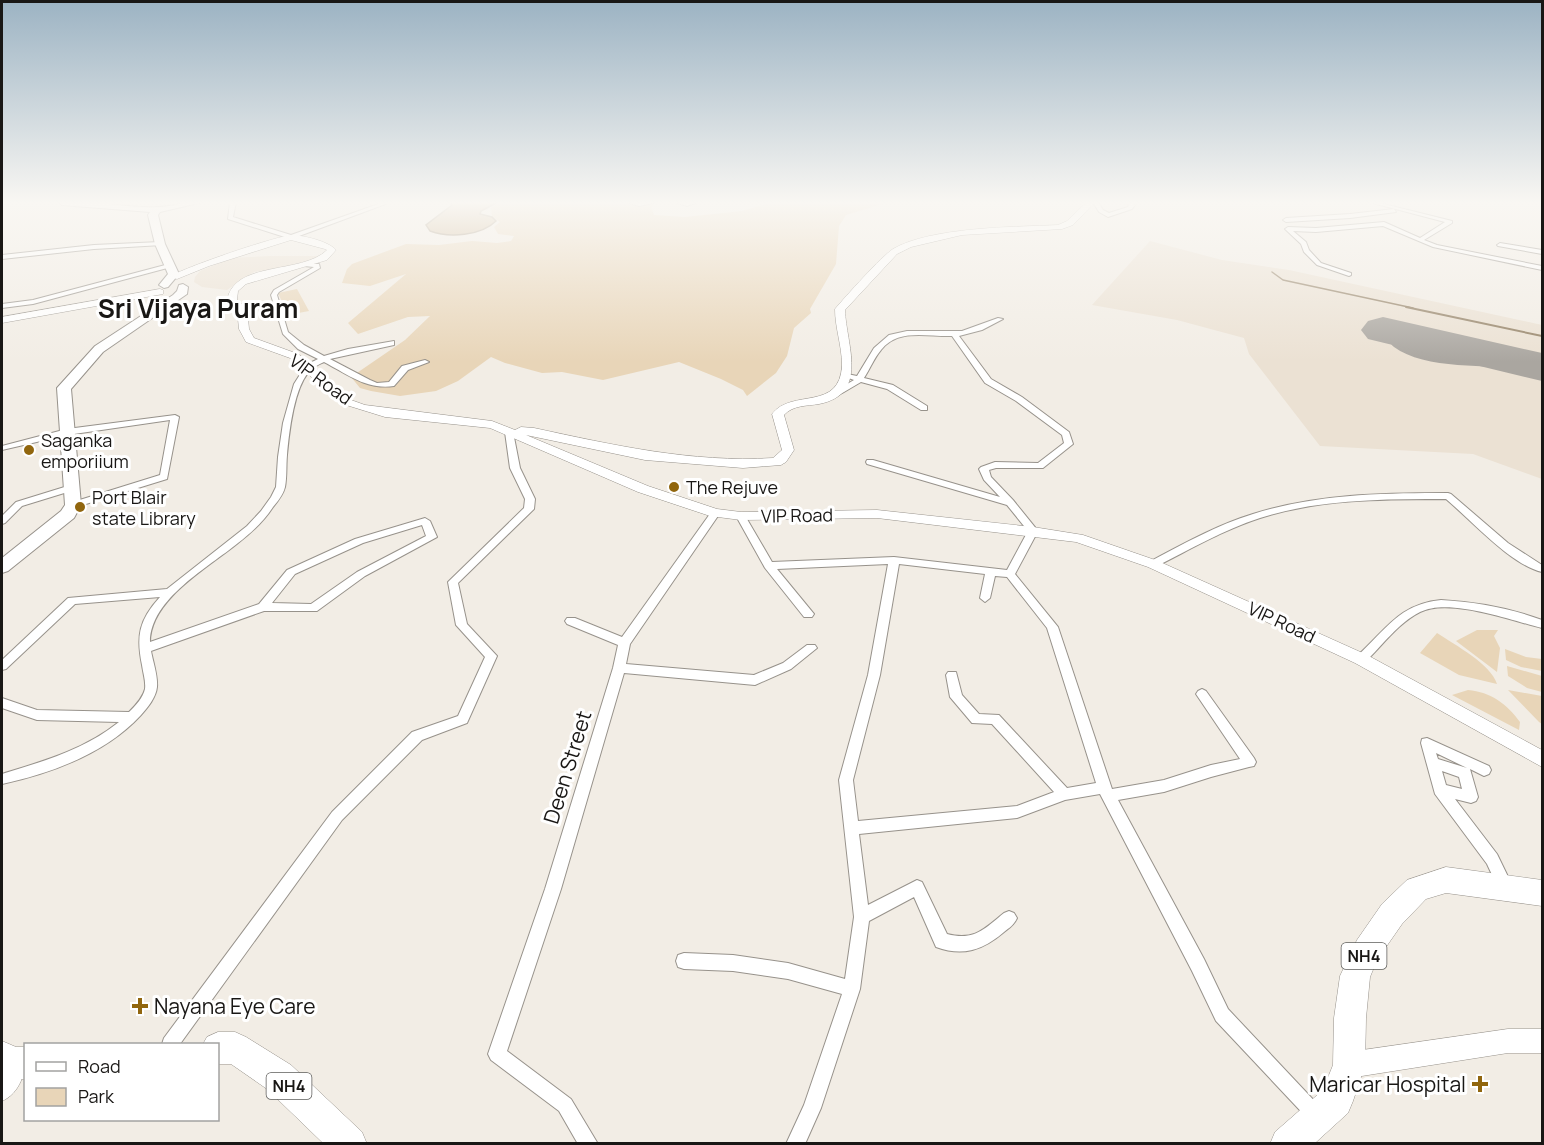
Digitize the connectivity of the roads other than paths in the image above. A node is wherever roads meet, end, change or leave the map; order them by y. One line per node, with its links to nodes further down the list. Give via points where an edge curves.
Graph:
1 (165, 255): 8 (main road)
2 (233, 255): 13 (main road)
3 (328, 255): 9 (main road, VIP Road)
4 (891, 255): 25 (main road, via 840,309)
5 (1310, 255): 12 (street, via 1319,264)
6 (1479, 255): 10 (street)
7 (1533, 255): 10 (street)
8 (169, 266): 13 (main road); 15 (street, via 33,302)
9 (306, 266): 22 (street, via 317,268 274,295 285,333 301,347); 24 (main road, VIP Road, via 255,275 231,297 242,308 245,335)
10 (1534, 267): 11 (street)
11 (1542, 268)
12 (1349, 274)
13 (183, 279): 14 (main road); 14 (main road, via 183,292)
14 (163, 292): 18 (main road); 29 (main road, via 99,349 64,388)
15 (2, 306)
16 (988, 313): 19 (street)
17 (1000, 319): 19 (street)
18 (2, 320)
19 (990, 324): 20 (street)
20 (956, 334): 26 (street, via 912,332 885,340 872,354); 34 (street, via 988,381 1066,434 1069,444 1040,465 995,465 984,470)
21 (391, 343): 22 (street)
22 (326, 359): 23 (street, via 376,385 391,384 405,368); 24 (street)
23 (425, 362)
24 (309, 367): 30 (main road, VIP Road, via 325,387 362,408 492,425); 47 (street, via 294,394 282,458 282,484 275,498 255,523)
25 (848, 376): 26 (street); 27 (main road)
26 (860, 378): 27 (street); 28 (street, via 890,387)
27 (834, 394): 30 (main road, via 780,410 778,416 788,450 782,459 768,463 645,456 534,432)
28 (924, 408)
29 (68, 432): 31 (street); 33 (main road); 35 (street, via 175,417 164,477)
30 (509, 432): 36 (main road, VIP Road, via 643,489); 78 (street, via 515,468 530,498 529,509 453,582 462,625 491,656 463,719 417,736 337,816)
31 (2, 448)
32 (870, 462): 34 (street)
33 (71, 488): 35 (main road); 38 (street, via 19,504)
34 (1010, 503): 39 (street)
35 (73, 505): 43 (main road, via 68,514)
36 (715, 513): 37 (main road, VIP Road); 53 (street, Deen Street)
37 (741, 516): 39 (main road, VIP Road, via 877,514); 42 (street)
38 (2, 521)
39 (1033, 531): 41 (main road, VIP Road, via 1078,538); 46 (street)
40 (894, 560): 42 (street); 45 (street); 70 (street, via 874,675 846,780)
41 (1153, 564): 44 (street, via 1232,524 1269,513 1358,498 1448,496 1487,533); 56 (main road, VIP Road)
42 (769, 566): 50 (street)
43 (2, 567)
44 (1542, 569)
45 (991, 572): 46 (street); 48 (street)
46 (1010, 574): 68 (street, via 1052,627)
47 (171, 592): 55 (street, via 145,626); 57 (street, via 72,601)
48 (985, 598)
49 (263, 607): 49 (street, via 313,608 361,574 432,537 425,521 359,541 291,572); 55 (street)
50 (808, 614)
51 (572, 621): 53 (street)
52 (1542, 624): 56 (street, via 1527,617 1431,603 1417,608)
53 (624, 642): 58 (street, Deen Street)
54 (812, 648): 58 (street, via 787,666 754,680)
55 (143, 649): 62 (street, via 152,687)
56 (1361, 659): 63 (main road, VIP Road)
57 (2, 666)
58 (619, 668): 83 (street, Deen Street, via 553,889 497,1054 565,1105)
59 (952, 675): 69 (street, via 956,697 976,719 995,719)
60 (1202, 694): 68 (street, via 1249,762 1164,786)
61 (2, 703): 62 (street, via 37,715)
62 (132, 717): 66 (street, via 122,728 81,754)
63 (1542, 759)
64 (1432, 763): 65 (street, via 1427,743); 67 (street); 67 (street, via 1465,773 1471,797)
65 (1484, 770)
66 (2, 779)
67 (1440, 790): 71 (street, via 1492,859)
68 (1106, 792): 69 (street); 81 (street, via 1221,1015)
69 (1064, 794): 70 (street, via 1017,812)
70 (852, 828): 73 (street)
71 (1505, 887): 72 (highway, NH4); 80 (highway, NH4, via 1446,880 1416,889 1392,914 1367,950 1355,976)
72 (1542, 893)
73 (862, 917): 74 (street, via 917,887 942,941 958,946 979,943); 76 (street)
74 (1009, 918)
75 (684, 961): 76 (street, via 788,970)
76 (852, 989): 84 (street, via 812,1108)
77 (1542, 1041): 80 (main road, via 1508,1041)
78 (171, 1043)
79 (219, 1048): 82 (highway, NH4, via 235,1048 279,1077)
80 (1348, 1065): 81 (highway, NH4, via 1336,1101)
81 (1318, 1116): 85 (highway, NH4)
82 (350, 1143)
83 (589, 1143)
84 (795, 1143)
85 (1287, 1143)

